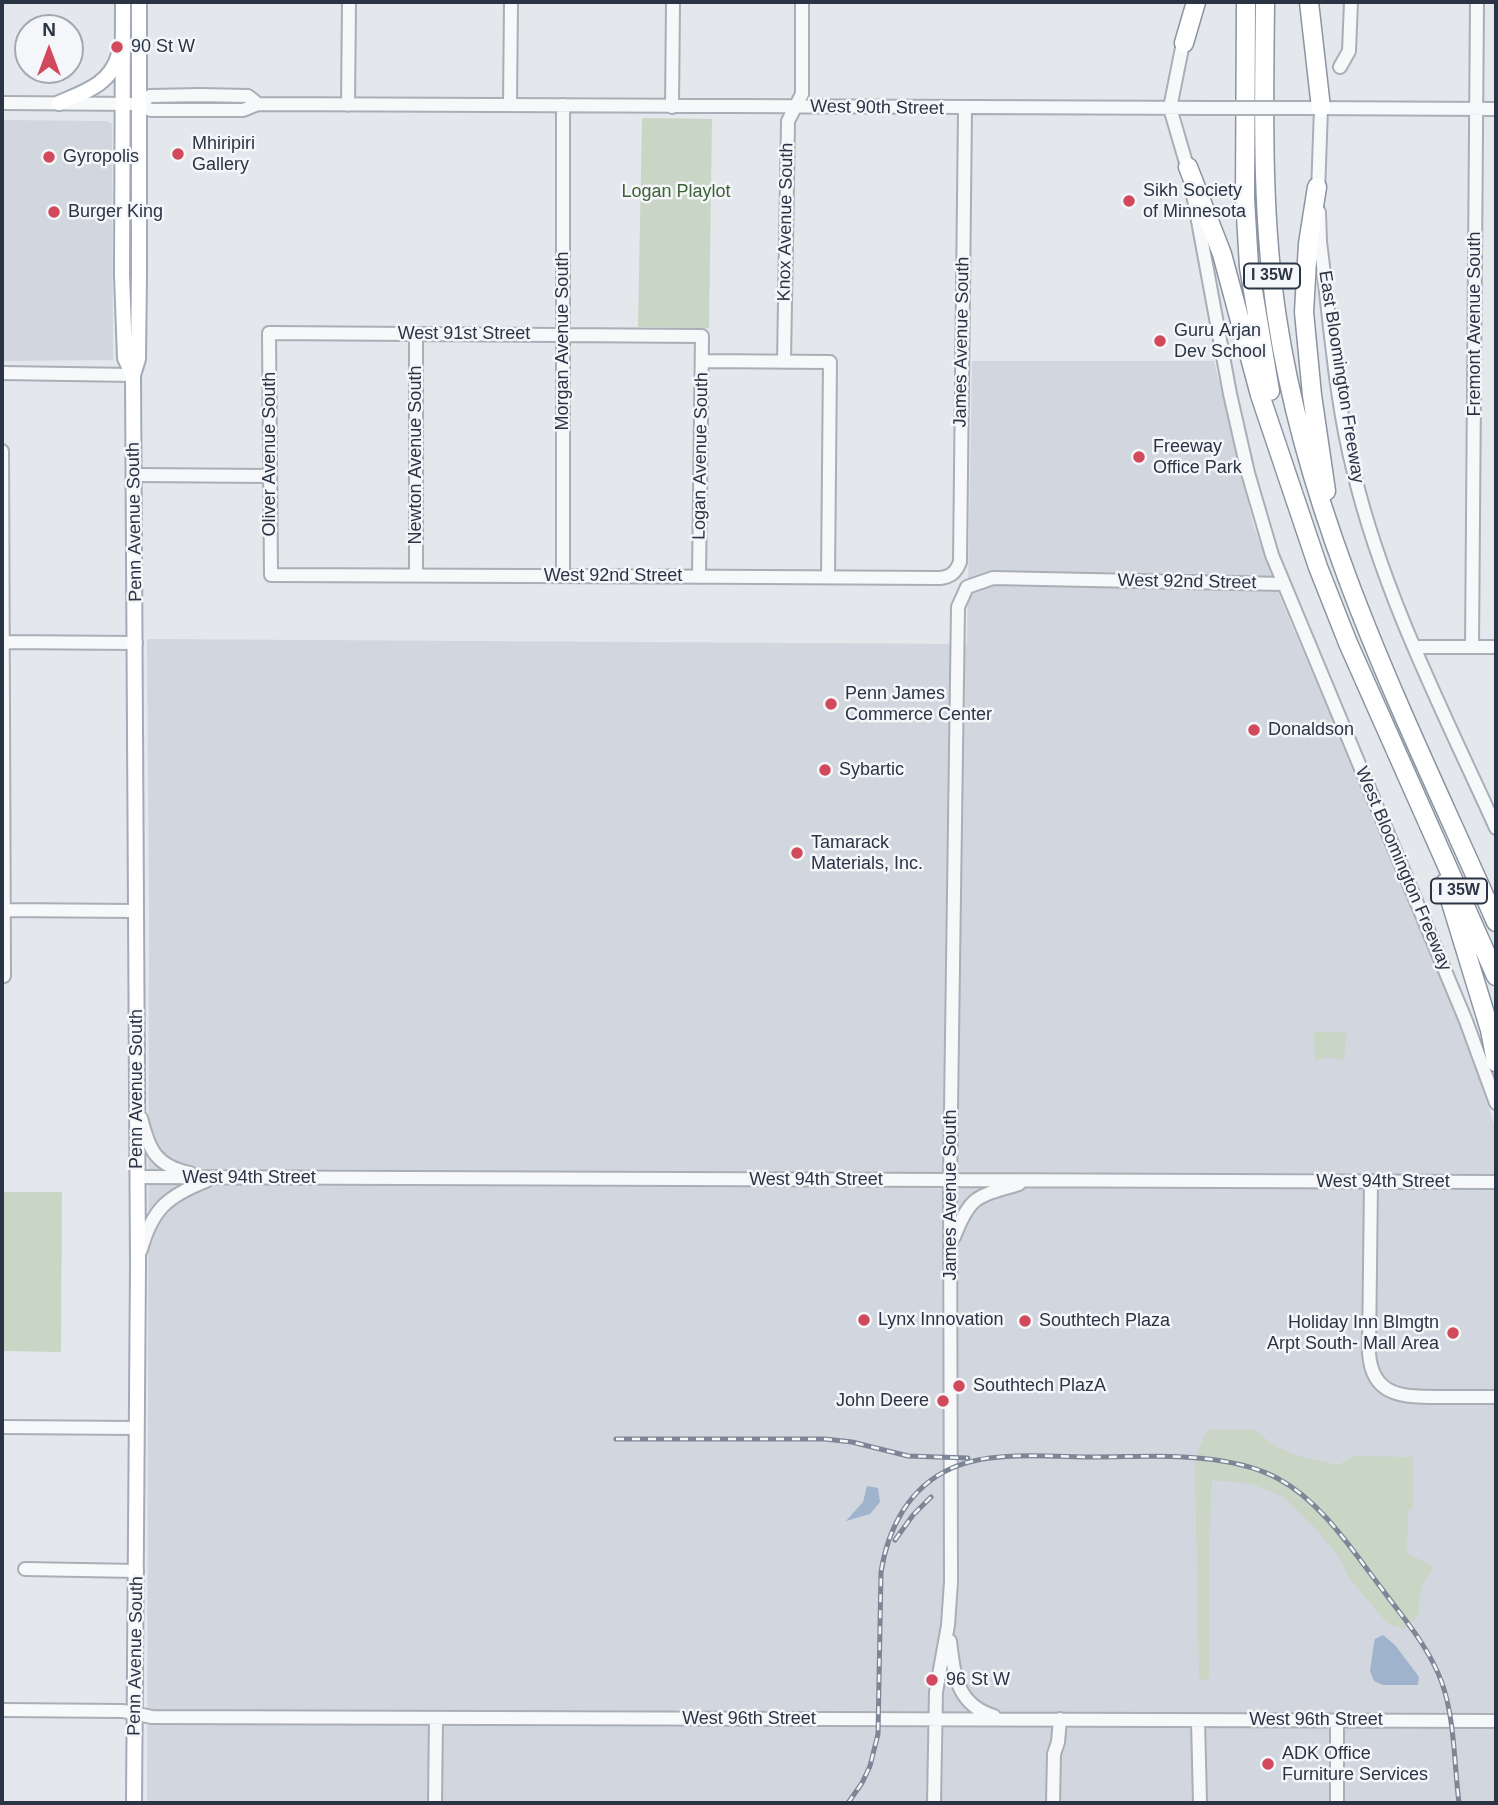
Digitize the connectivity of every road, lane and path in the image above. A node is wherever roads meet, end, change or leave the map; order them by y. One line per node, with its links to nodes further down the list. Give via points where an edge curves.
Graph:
1 (123, 2): 14 (main road, Penn Avenue South)
2 (139, 2): 20 (main road, Penn Avenue South)
3 (349, 2): 21 (street)
4 (511, 2): 22 (street)
5 (673, 2): 24 (street)
6 (802, 2): 25 (street, Knox Avenue South, via 802,94)
7 (1186, 2): 15 (street)
8 (1196, 2): 15 (highway)
9 (1246, 2): 44 (highway, I 35W, via 1249,267)
10 (1265, 2): 45 (highway, I 35W, via 1266,222 1277,318 1307,458)
11 (1309, 2): 27 (highway)
12 (1350, 2): 16 (street, via 1349,51)
13 (1477, 2): 29 (street, Fremont Avenue South)
14 (124, 35): 18 (main road, via 116,66 106,78); 19 (main road, Penn Avenue South)
15 (1184, 43): 26 (street)
16 (1340, 66)
17 (2, 103): 18 (street, West 90th Street)
18 (59, 103): 19 (street, West 90th Street)
19 (122, 104): 20 (street, West 90th Street); 40 (main road, Penn Avenue South, via 125,358)
20 (138, 104): 21 (street, West 90th Street, via 151,110); 40 (main road, Penn Avenue South, via 138,359)
21 (348, 105): 22 (street, West 90th Street)
22 (510, 105): 23 (street, West 90th Street)
23 (563, 105): 24 (street, West 90th Street); 35 (street, Morgan Avenue South)
24 (672, 107): 25 (street, West 90th Street)
25 (795, 107): 28 (street, West 90th Street); 38 (street, Knox Avenue South, via 788,121)
26 (1170, 108): 27 (street, West 90th Street, bridge); 28 (street, West 90th Street); 31 (street, West Bloomington Freeway)
27 (1321, 108): 29 (street, West 90th Street); 32 (street, East Bloomington Freeway)
28 (965, 109): 46 (street, James Avenue South, via 960,562)
29 (1476, 109): 30 (street, West 90th Street); 57 (street, Fremont Avenue South)
30 (1496, 109)
31 (1188, 167): 44 (highway, via 1223,254 1260,395); 52 (street, West Bloomington Freeway, via 1248,473)
32 (1317, 187): 45 (highway, via 1304,312); 56 (street, East Bloomington Freeway, via 1320,242 1353,471 1370,530)
33 (269, 333): 34 (street, West 91st Street); 43 (street, Oliver Avenue South)
34 (416, 334): 35 (street, West 91st Street); 48 (street, Newton Avenue South)
35 (563, 335): 36 (street, West 91st Street); 49 (street, Morgan Avenue South)
36 (702, 336): 37 (street, Logan Avenue South)
37 (702, 361): 38 (street); 50 (street, Logan Avenue South)
38 (784, 362): 51 (street, via 830,362)
39 (2, 373): 40 (street)
40 (133, 375): 42 (main road, Penn Avenue South)
41 (2, 451): 54 (street)
42 (135, 475): 43 (street); 55 (main road, Penn Avenue South)
43 (270, 476): 47 (street, Oliver Avenue South)
44 (1290, 484): 59 (highway, I 35W, via 1348,643)
45 (1333, 543): 61 (highway, I 35W)
46 (954, 574): 51 (street, West 92nd Street, via 940,578)
47 (271, 575): 48 (street, West 92nd Street)
48 (416, 575): 49 (street, West 92nd Street)
49 (563, 576): 50 (street, West 92nd Street)
50 (699, 577): 51 (street, West 92nd Street)
51 (828, 577)
52 (1284, 584): 53 (street, West 92nd Street, via 993,578); 69 (street, West Bloomington Freeway)
53 (967, 587): 73 (street, James Avenue South, via 957,611)
54 (2, 642): 55 (street); 62 (street)
55 (136, 643): 63 (main road, Penn Avenue South)
56 (1415, 647): 57 (street); 60 (street, East Bloomington Freeway)
57 (1472, 647): 58 (street)
58 (1496, 647)
59 (1421, 807): 67 (highway, I 35W); 68 (highway)
60 (1496, 828)
61 (1482, 890): 64 (highway); 65 (highway, I 35W)
62 (3, 910): 63 (street); 66 (street)
63 (136, 911): 70 (main road, Penn Avenue South)
64 (1496, 911)
65 (1496, 922)
66 (4, 976)
67 (1496, 976)
68 (1496, 1062)
69 (1496, 1103)
70 (138, 1106): 71 (main road, Penn Avenue South); 72 (street, via 146,1138 158,1159 176,1170)
71 (136, 1177): 72 (street, West 94th Street); 78 (main road, Penn Avenue South)
72 (214, 1178): 73 (street, West 94th Street); 78 (street, via 166,1201 151,1222)
73 (950, 1180): 74 (street, West 94th Street); 77 (street, James Avenue South)
74 (1030, 1181): 75 (street, West 94th Street); 77 (street, via 972,1202)
75 (1371, 1181): 76 (street, West 94th Street); 79 (street, via 1369,1353 1376,1379 1405,1396)
76 (1496, 1182)
77 (951, 1244): 84 (street, James Avenue South)
78 (138, 1264): 81 (main road, Penn Avenue South)
79 (1496, 1398)
80 (2, 1427): 81 (street)
81 (137, 1428): 83 (main road, Penn Avenue South)
82 (25, 1569): 83 (street)
83 (137, 1571): 86 (main road, Penn Avenue South)
84 (948, 1625): 88 (street, James Avenue South); 89 (street, via 953,1674 963,1694 984,1713)
85 (2, 1710): 86 (street, West 96th Street)
86 (135, 1714): 87 (street, West 96th Street); 94 (main road, Penn Avenue South)
87 (436, 1718): 88 (street, West 96th Street); 95 (street)
88 (934, 1719): 89 (street, West 96th Street); 96 (street, James Avenue South)
89 (1004, 1719): 90 (street, West 96th Street)
90 (1060, 1719): 91 (street, West 96th Street); 97 (street)
91 (1198, 1720): 92 (street, West 96th Street); 98 (street)
92 (1337, 1720): 93 (street, West 96th Street); 99 (street)
93 (1496, 1721)
94 (134, 1803)
95 (435, 1803)
96 (934, 1803)
97 (1053, 1803)
98 (1199, 1803)
99 (1336, 1803)

